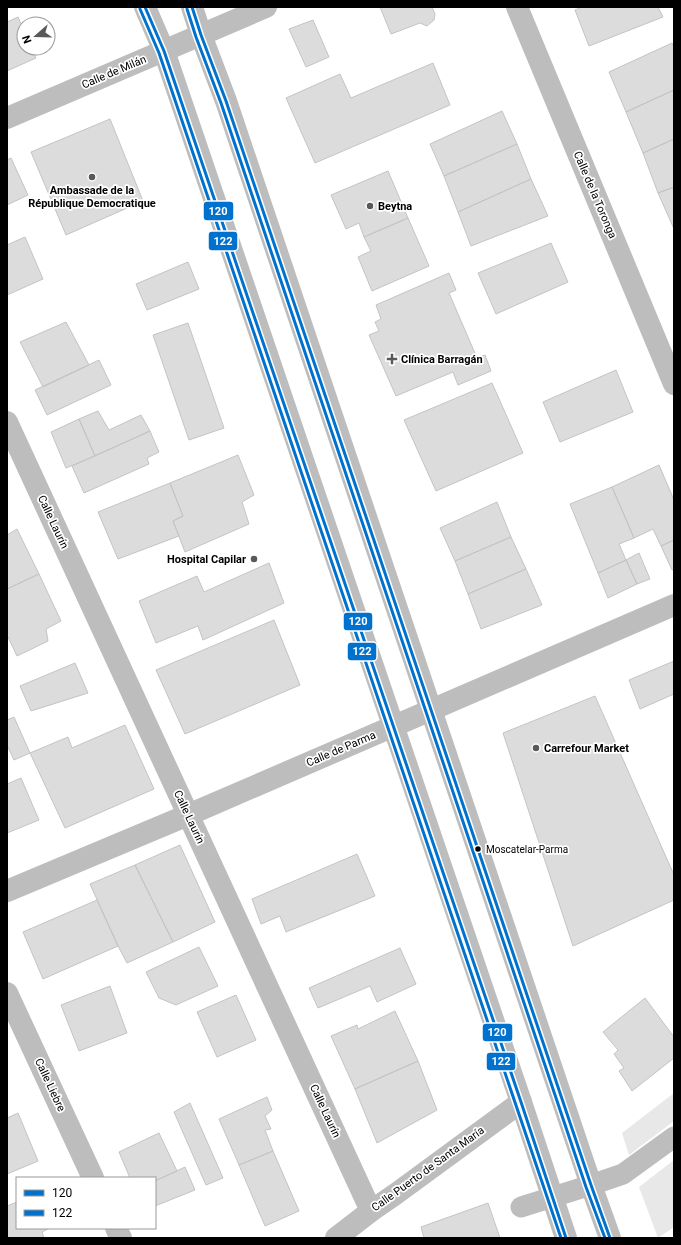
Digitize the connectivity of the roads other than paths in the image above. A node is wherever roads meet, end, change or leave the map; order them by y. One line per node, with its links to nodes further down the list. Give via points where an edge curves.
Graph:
1 (145, 7): 6 (street)
2 (192, 7): 5 (street)
3 (266, 7): 5 (street, Calle de Milán)
4 (517, 7): 8 (street, Calle de la Toronga)
5 (201, 35): 6 (street, Calle de Milán); 11 (street, via 226,101)
6 (164, 51): 7 (street, Calle de Milán); 12 (street)
7 (7, 118)
8 (674, 384)
9 (7, 422): 13 (street, Calle Laurín)
10 (674, 605): 11 (street, Calle de Parma)
11 (432, 710): 12 (street, Calle de Parma); 19 (street)
12 (393, 726): 13 (street, Calle de Parma); 16 (street)
13 (188, 815): 14 (street, Calle de Parma); 22 (street, Calle Laurín)
14 (7, 891)
15 (7, 993): 18 (street, Calle Liebre)
16 (522, 1102): 20 (street); 22 (street, Calle Puerto de Santa María)
17 (674, 1137): 19 (street, via 623,1174)
18 (93, 1177)
19 (591, 1186): 20 (street); 27 (street)
20 (552, 1198): 21 (street); 26 (street)
21 (521, 1207)
22 (371, 1211): 25 (street, Calle Puerto de Santa María)
23 (116, 1229): 24 (street)
24 (121, 1238)
25 (336, 1238)
26 (566, 1238)
27 (610, 1238)

